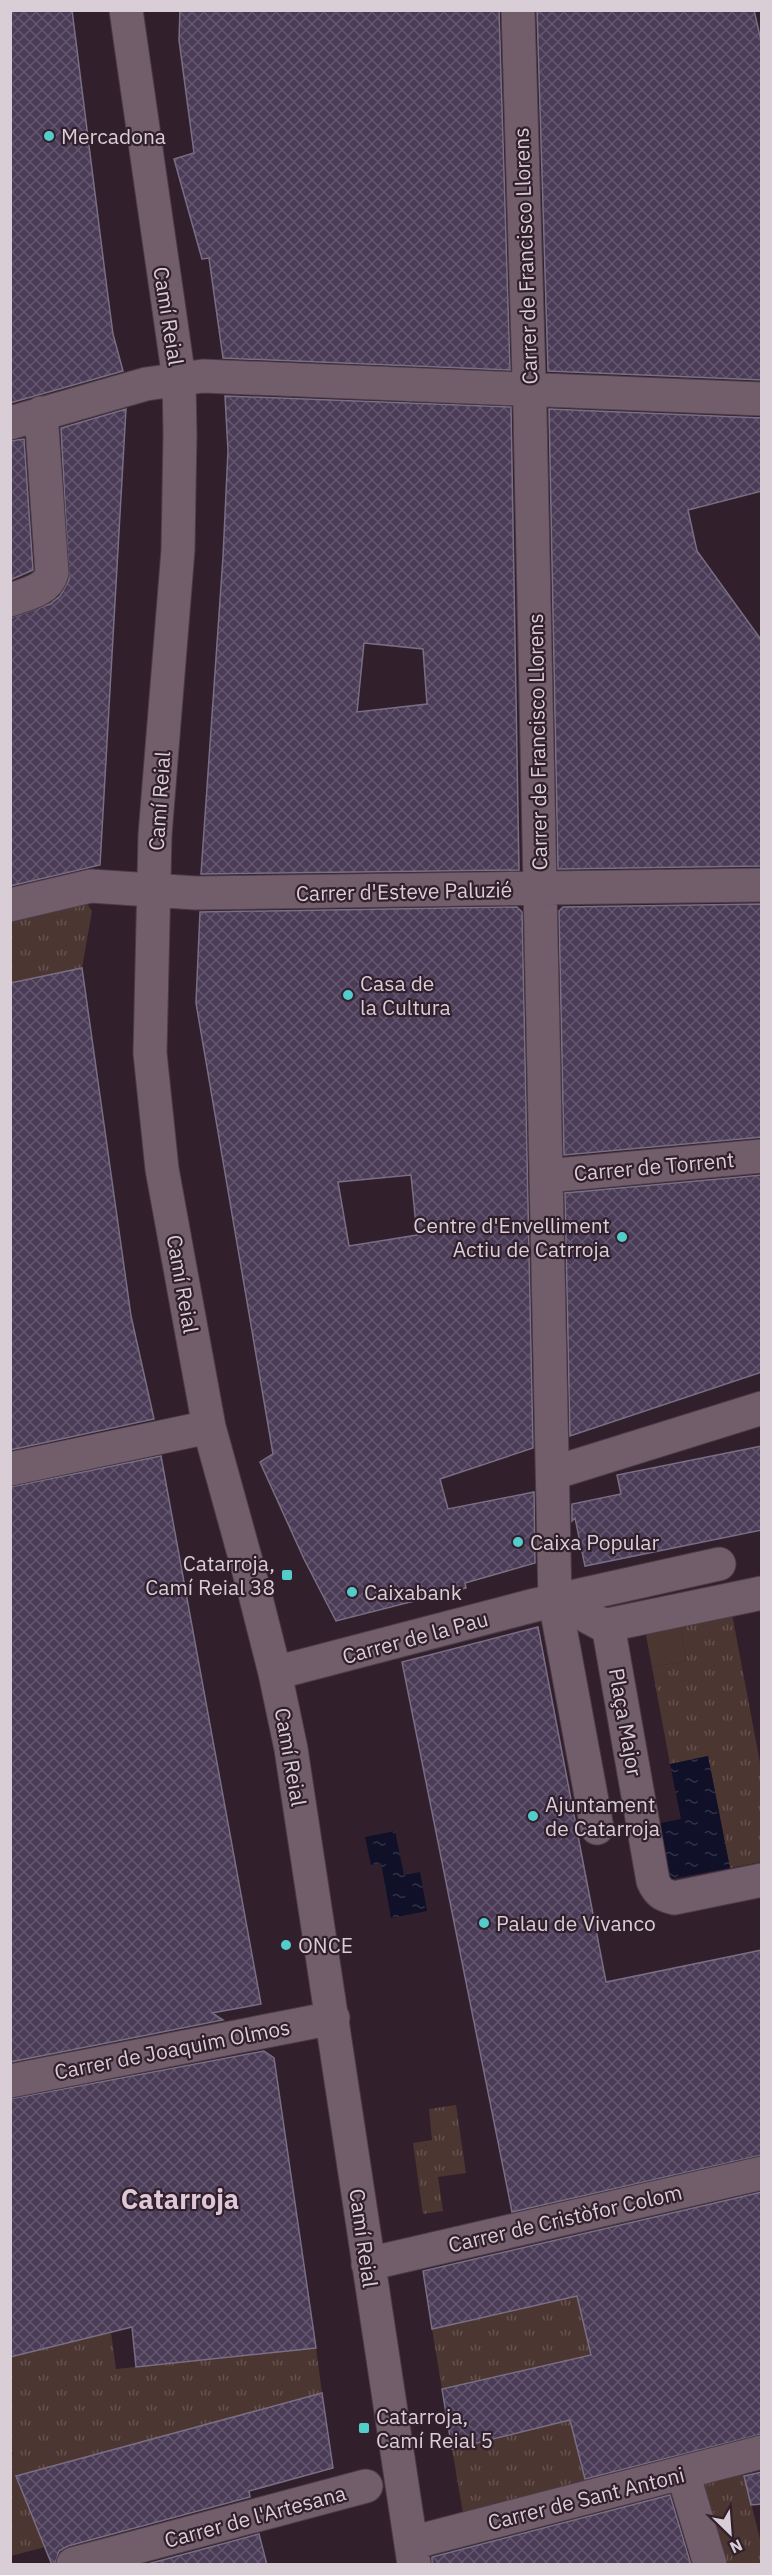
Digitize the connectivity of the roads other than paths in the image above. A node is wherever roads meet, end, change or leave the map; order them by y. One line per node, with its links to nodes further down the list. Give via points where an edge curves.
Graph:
1 (126, 10): 3 (street, Camí Reial)
2 (518, 10): 4 (street, Carrer de Francisco Llorens)
3 (179, 379): 4 (street, via 230,376); 6 (street, via 146,384); 10 (street, Camí Reial, via 178,550)
4 (529, 390): 5 (street); 9 (street, Carrer de Francisco Llorens)
5 (762, 399)
6 (26, 418): 7 (street, via 52,573 50,581 39,589)
7 (10, 600)
8 (762, 885): 9 (street, Carrer d'Esteve Paluzié)
9 (540, 890): 10 (street, Carrer d'Esteve Paluzié); 13 (street, Carrer de Francisco Llorens)
10 (154, 891): 11 (street, Carrer d'Esteve Paluzié, via 84,886); 15 (street, Camí Reial, via 150,1053 162,1169)
11 (10, 905)
12 (762, 1156): 13 (street, Carrer de Torrent)
13 (546, 1176): 17 (street, Carrer de Francisco Llorens)
14 (762, 1408): 17 (street)
15 (209, 1427): 16 (street); 22 (street, Camí Reial)
16 (10, 1469)
17 (557, 1471): 20 (street)
18 (719, 1564): 20 (street, Carrer de la Pau)
19 (762, 1593): 21 (street)
20 (565, 1603): 21 (street, via 592,1620); 22 (street, Carrer de la Pau); 23 (street)
21 (609, 1625): 24 (street, Plaça Major, via 657,1889 674,1898)
22 (275, 1673): 25 (street, Camí Reial, via 291,1749)
23 (597, 1828)
24 (762, 1880)
25 (333, 2018): 26 (street, Carrer de Joaquim Olmos); 28 (street, Camí Reial)
26 (10, 2080)
27 (762, 2173): 28 (street, Carrer de Cristòfor Colom)
28 (368, 2264): 32 (street, Camí Reial)
29 (762, 2452): 30 (street, Carrer de Sant Antoni)
30 (683, 2473): 32 (street, Carrer de Sant Antoni); 34 (street)
31 (366, 2486): 33 (street, Carrer de l'Artesana)
32 (413, 2554)
33 (73, 2565)
34 (710, 2565)

